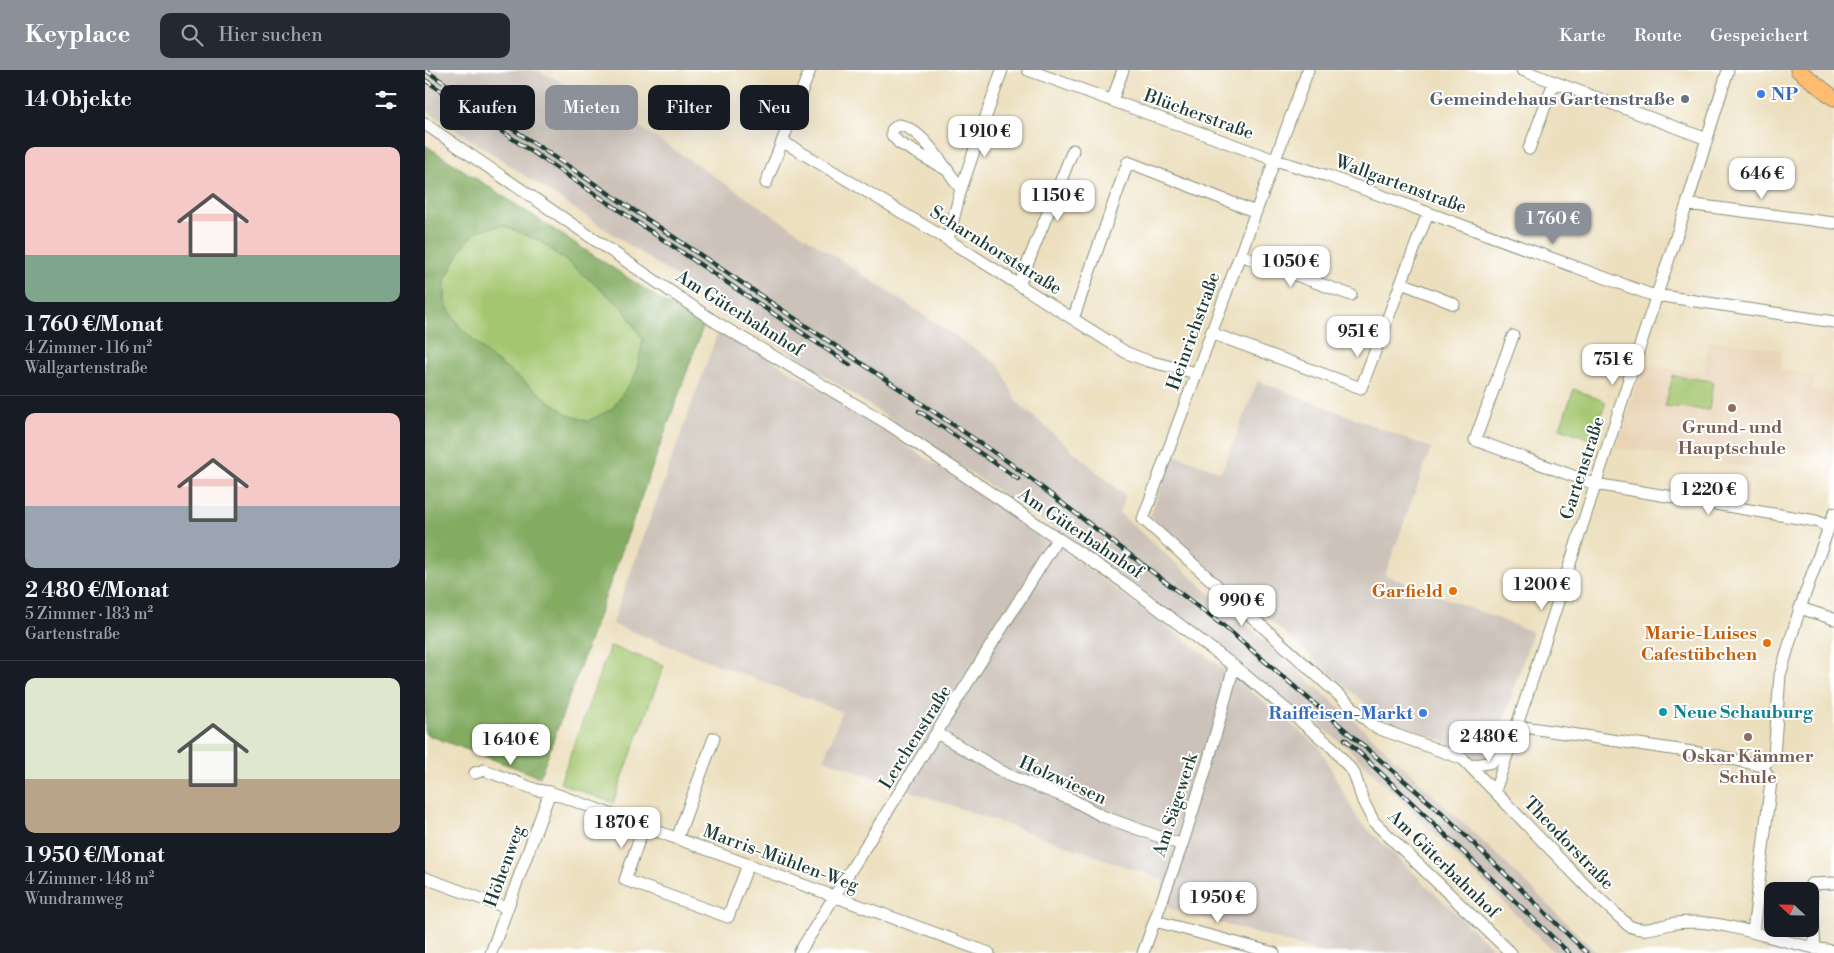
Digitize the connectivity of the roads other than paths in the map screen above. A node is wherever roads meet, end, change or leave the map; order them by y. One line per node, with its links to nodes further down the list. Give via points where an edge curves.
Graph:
1 (810, 70): 14 (street)
2 (1002, 70): 20 (street)
3 (1028, 70): 11 (street, Blücherstraße)
4 (1123, 70): 11 (street)
5 (1308, 70): 17 (street, Heinrichstraße)
6 (1522, 70): 9 (street)
7 (1728, 70): 13 (street, Gartenstraße)
8 (1798, 70): 10 (main road)
9 (1554, 82): 13 (street); 15 (street)
10 (1834, 98)
11 (1112, 101): 17 (street, Blücherstraße)
12 (425, 124): 41 (street, Am Güterbahnhof, via 717,323 885,422)
13 (1707, 139): 21 (street, Gartenstraße)
14 (782, 141): 19 (street); 25 (street, Scharnhorststraße)
15 (1529, 149)
16 (1073, 150): 28 (street)
17 (1275, 160): 22 (street, Heinrichstraße); 23 (street, Wallgartenstraße)
18 (947, 170): 18 (street, via 933,149 912,130 898,125 893,130 892,135 899,143); 20 (street)
19 (766, 184)
20 (961, 189): 25 (street)
21 (1687, 204): 24 (street); 30 (street, Gartenstraße)
22 (1256, 212): 26 (street, Heinrichstraße); 32 (street, via 1129,162)
23 (1428, 213): 27 (street); 30 (street, Wallgartenstraße)
24 (1834, 223)
25 (947, 240): 28 (street, Scharnhorststraße)
26 (1239, 256): 29 (street); 34 (street, Heinrichstraße)
27 (1402, 283): 31 (street); 34 (street, via 1361,388)
28 (1019, 285): 32 (street, Scharnhorststraße)
29 (1351, 295)
30 (1657, 296): 33 (street, Wallgartenstraße); 37 (street, Gartenstraße)
31 (1454, 304)
32 (1073, 319): 36 (street, Scharnhorststraße, via 1127,353)
33 (1834, 322)
34 (1211, 333): 36 (street, Heinrichstraße)
35 (1513, 336): 37 (street, via 1475,440)
36 (1196, 373): 39 (street, Heinrichstraße)
37 (1595, 484): 40 (street, via 1816,521); 45 (street, Gartenstraße)
38 (1834, 513): 40 (street)
39 (1143, 519): 49 (street, Theodorstraße, via 1371,724 1463,759)
40 (1829, 526): 42 (street)
41 (1058, 538): 44 (street, Am Güterbahnhof, via 1127,584); 46 (street, Lerchenstraße)
42 (1800, 608): 43 (street); 50 (street, via 1780,675 1773,756)
43 (1834, 619)
44 (1233, 666): 56 (street, Am Sägewerk); 71 (street, Am Güterbahnhof, via 1333,748 1354,773 1374,822)
45 (1517, 726): 48 (street, Gartenstraße); 50 (street, via 1657,746)
46 (937, 733): 56 (street, Holzwiesen, via 1008,775 1073,800 1101,816); 60 (street, Lerchenstraße)
47 (714, 738): 55 (street)
48 (1510, 744): 49 (street, via 1492,762); 52 (street, Gartenstraße)
49 (1471, 766): 52 (street, Theodorstraße)
50 (1762, 766): 63 (street, via 1771,781)
51 (475, 774): 53 (street, Marris-Mühlen-Weg, via 483,770)
52 (1495, 791): 63 (street, Theodorstraße, via 1552,852 1629,926 1643,930 1695,922)
53 (550, 792): 54 (street, Marris-Mühlen-Weg); 61 (street, Höhenweg)
54 (644, 826): 55 (street, Marris-Mühlen-Weg); 57 (street, via 625,880 728,917)
55 (677, 839): 57 (street, Marris-Mühlen-Weg)
56 (1182, 845): 62 (street, Am Sägewerk)
57 (748, 865): 60 (street, Marris-Mühlen-Weg)
58 (425, 878): 61 (street)
59 (1834, 883): 64 (street, via 1811,884)
60 (835, 897): 67 (street, Lerchenstraße); 68 (street, Marris-Mühlen-Weg)
61 (507, 908): 66 (street, Höhenweg)
62 (1155, 921): 69 (street, Am Sägewerk); 70 (street)
63 (1753, 932): 64 (street, Theodorstraße)
64 (1815, 949): 65 (street, Theodorstraße)
65 (1834, 951)
66 (491, 953)
67 (799, 953)
68 (989, 953)
69 (1143, 953)
70 (1274, 953)
71 (1511, 953)

